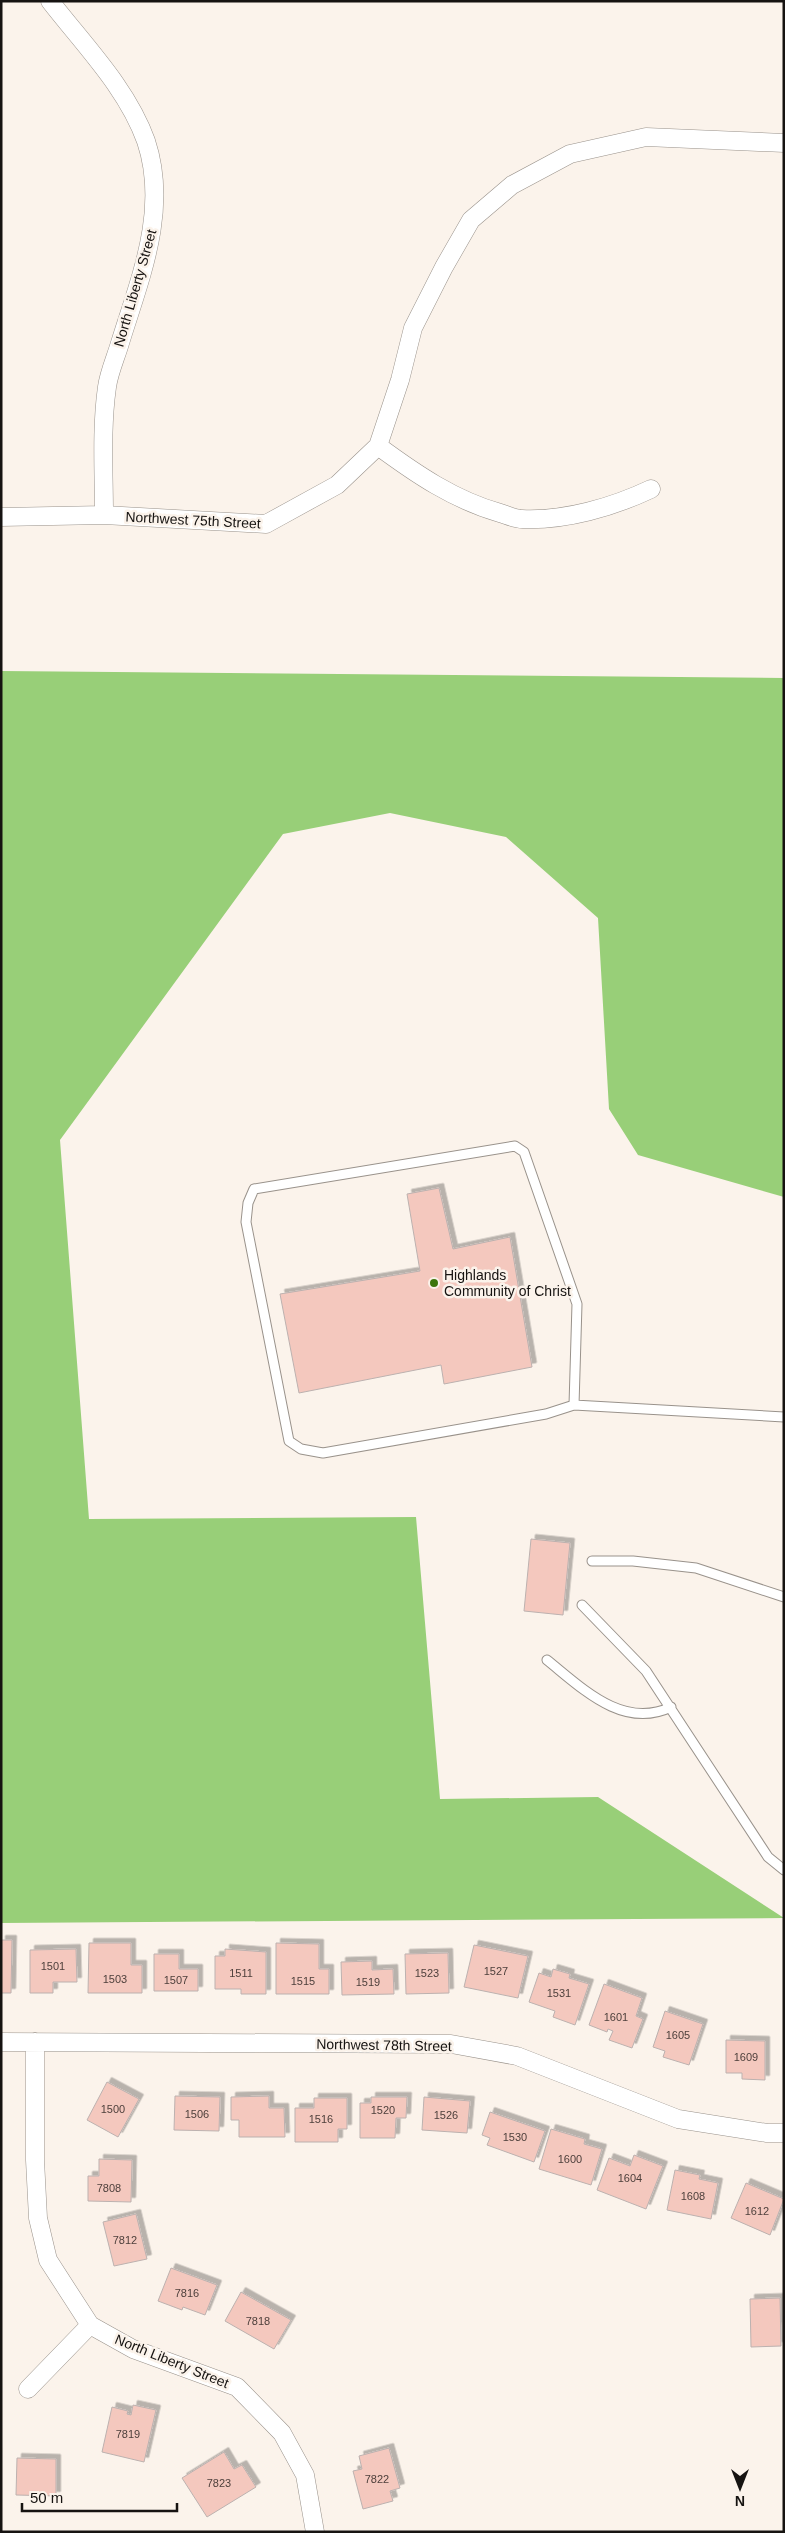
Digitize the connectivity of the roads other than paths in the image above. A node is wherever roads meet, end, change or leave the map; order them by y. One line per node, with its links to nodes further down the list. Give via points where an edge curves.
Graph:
1 (50, 1): 5 (street, North Liberty Street, via 115,84 136,117 152,164 153,231 107,386)
2 (784, 143): 3 (street, Northwest 75th Street, via 646,137 570,154 512,185 471,220 413,328)
3 (378, 446): 4 (street, via 418,476 468,502 521,519 575,515 633,498); 5 (street, Northwest 75th Street, via 338,485 266,524)
4 (651, 488)
5 (104, 515): 6 (street, Northwest 75th Street)
6 (1, 517)
7 (574, 1406): 7 (lane, via 577,1304 524,1152 516,1146 254,1189 248,1203 246,1222 289,1441 301,1449 323,1453 546,1414); 8 (lane)
8 (784, 1417)
9 (592, 1561): 10 (lane, via 633,1561 696,1568)
10 (784, 1597)
11 (582, 1605): 13 (lane, via 646,1671)
12 (547, 1660): 13 (lane, via 589,1694 619,1712 656,1714)
13 (670, 1708): 14 (lane, via 768,1857)
14 (784, 1870)
15 (1, 2042): 16 (street, Northwest 78th Street)
16 (35, 2042): 17 (street, Northwest 78th Street, via 451,2044 517,2056 678,2119); 18 (street, North Liberty Street, via 38,2218 48,2260)
17 (784, 2133)
18 (90, 2325): 19 (street); 20 (street, North Liberty Street, via 133,2348 237,2387 282,2433 305,2475)
19 (28, 2389)
20 (315, 2532)

